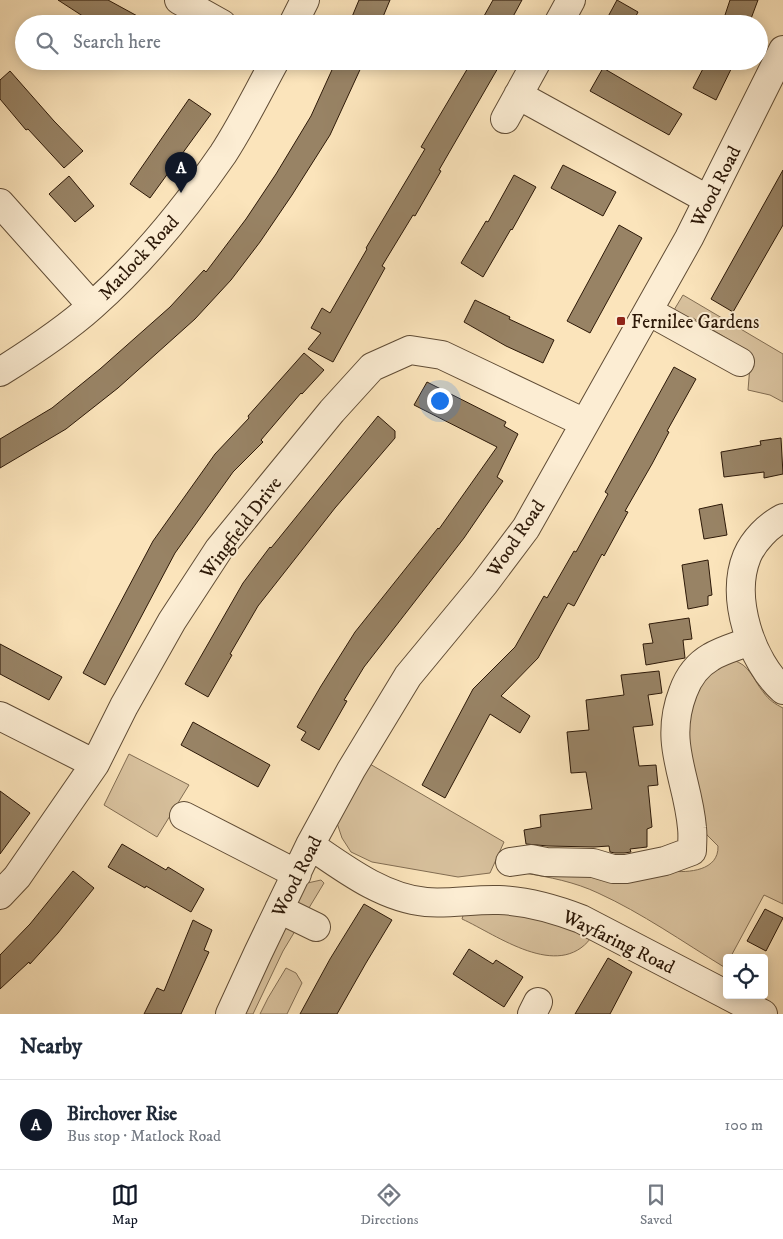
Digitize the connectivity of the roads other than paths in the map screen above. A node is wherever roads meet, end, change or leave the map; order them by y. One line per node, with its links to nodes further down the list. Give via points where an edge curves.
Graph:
1 (179, 0): 4 (street)
2 (305, 0): 5 (street)
3 (571, 0): 6 (street)
4 (206, 15)
5 (298, 15)
6 (563, 15)
7 (783, 50): 12 (street, Wood Road)
8 (270, 70): 14 (street, Matlock Road, via 224,152 184,207 131,268)
9 (532, 70): 10 (street)
10 (518, 95): 11 (street); 12 (street)
11 (505, 120)
12 (708, 199): 15 (street, Wood Road)
13 (0, 203): 14 (street)
14 (92, 306): 17 (street, Matlock Road, via 47,342)
15 (648, 311): 16 (street); 18 (street, Wood Road)
16 (740, 362)
17 (0, 372)
18 (585, 423): 23 (street, Wingfield Drive, via 442,355 410,350 372,367 219,549 172,621); 25 (street, Wood Road, via 526,528 408,676)
19 (783, 518): 20 (street, via 773,523 747,556 741,588)
20 (750, 641): 21 (street, via 761,663); 26 (street, via 711,656 687,681 679,701 674,725 675,745 692,828 692,851 626,869 613,869 592,852 561,863 535,856)
21 (783, 690)
22 (0, 716): 23 (street)
23 (95, 764): 28 (street, Wingfield Drive, via 17,877)
24 (184, 816): 27 (street)
25 (310, 845): 27 (street, Wood Road); 31 (street, Wayfaring Road, via 384,890 401,896 425,902 500,900 573,916)
26 (510, 862)
27 (297, 874): 29 (street, Wood Road)
28 (0, 895)
29 (279, 908): 30 (street); 33 (street, Wood Road)
30 (316, 927)
31 (723, 993)
32 (735, 999): 34 (street, Wayfaring Road)
33 (230, 1014)
34 (763, 1014)

